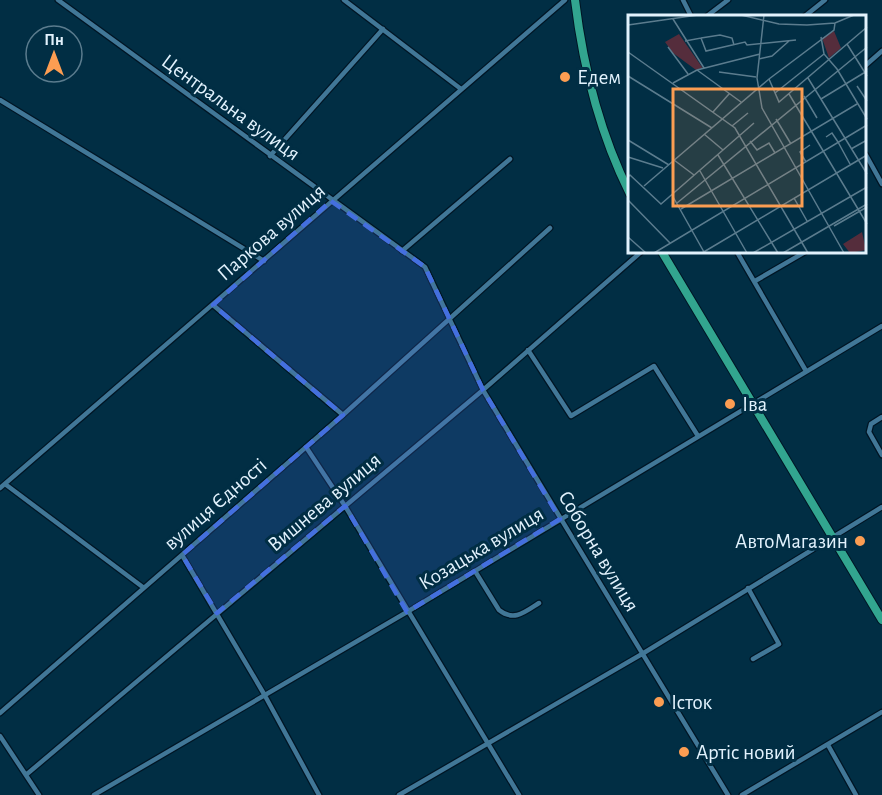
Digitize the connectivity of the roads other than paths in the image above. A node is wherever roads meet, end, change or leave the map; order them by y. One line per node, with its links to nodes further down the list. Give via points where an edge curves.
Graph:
1 (58, 0): 16 (street, Центральна вулиця)
2 (344, 0): 11 (street)
3 (564, 0): 14 (street, Паркова вулиця)
4 (575, 0): 20 (highway, via 595,99)
5 (683, 0): 8 (street)
6 (728, 0): 9 (street)
7 (825, 0): 10 (street)
8 (690, 15)
9 (708, 15)
10 (806, 15)
11 (383, 30): 14 (street); 16 (street)
12 (882, 51): 13 (street)
13 (867, 64)
14 (461, 88): 21 (street, Паркова вулиця)
15 (0, 100): 28 (street)
16 (270, 156): 21 (street, Центральна вулиця)
17 (867, 157): 19 (street)
18 (510, 159): 23 (street)
19 (882, 184)
20 (628, 189)
21 (331, 201): 23 (street, Центральна вулиця); 28 (street, Паркова вулиця)
22 (549, 228): 31 (street, вулиця Єдності)
23 (402, 251): 31 (street, Центральна вулиця, via 425,267)
24 (639, 254): 33 (street, Вишнева вулиця)
25 (663, 254): 36 (highway)
26 (738, 254): 29 (street)
27 (802, 254): 29 (street)
28 (264, 261): 30 (street, Паркова вулиця)
29 (755, 281): 34 (street)
30 (213, 305): 37 (street); 42 (street, Паркова вулиця)
31 (451, 320): 35 (street, Соборна вулиця); 37 (street, вулиця Єдності)
32 (882, 326): 34 (street, Козацька вулиця)
33 (528, 350): 35 (street, Вишнева вулиця); 39 (street, via 571,416 654,366)
34 (806, 371): 36 (street, Козацька вулиця)
35 (483, 390): 44 (street, Вишнева вулиця); 46 (street, Соборна вулиця)
36 (752, 404): 39 (street, Козацька вулиця); 47 (highway)
37 (343, 415): 40 (street, вулиця Єдності)
38 (882, 417): 41 (street, via 871,424 869,432)
39 (698, 436): 46 (street, Козацька вулиця)
40 (306, 447): 44 (street); 48 (street, вулиця Єдності)
41 (882, 455)
42 (5, 483): 43 (street, Паркова вулиця); 50 (street)
43 (0, 488)
44 (345, 506): 53 (street); 54 (street, Вишнева вулиця)
45 (882, 507): 47 (street)
46 (560, 519): 49 (street, Козацька вулиця); 56 (street, Соборна вулиця)
47 (833, 537): 51 (street); 55 (highway)
48 (182, 555): 50 (street, вулиця Єдності); 54 (street)
49 (475, 571): 52 (street, via 504,615 519,616); 53 (street, Козацька вулиця)
50 (144, 588): 60 (street, вулиця Єдності)
51 (748, 588): 56 (street); 57 (street, via 779,644)
52 (538, 603)
53 (407, 612): 58 (street, Козацька вулиця); 62 (street)
54 (217, 613): 58 (street); 64 (street, Вишнева вулиця)
55 (882, 620)
56 (642, 654): 62 (street); 70 (street, Соборна вулиця)
57 (753, 659)
58 (264, 694): 66 (street, Козацька вулиця); 67 (street)
59 (882, 712): 63 (street)
60 (0, 713)
61 (0, 736): 64 (street)
62 (487, 743): 68 (street); 69 (street)
63 (828, 745): 71 (street); 72 (street)
64 (27, 774): 65 (street)
65 (39, 795)
66 (94, 795)
67 (319, 795)
68 (399, 795)
69 (519, 795)
70 (728, 795)
71 (742, 795)
72 (856, 795)

